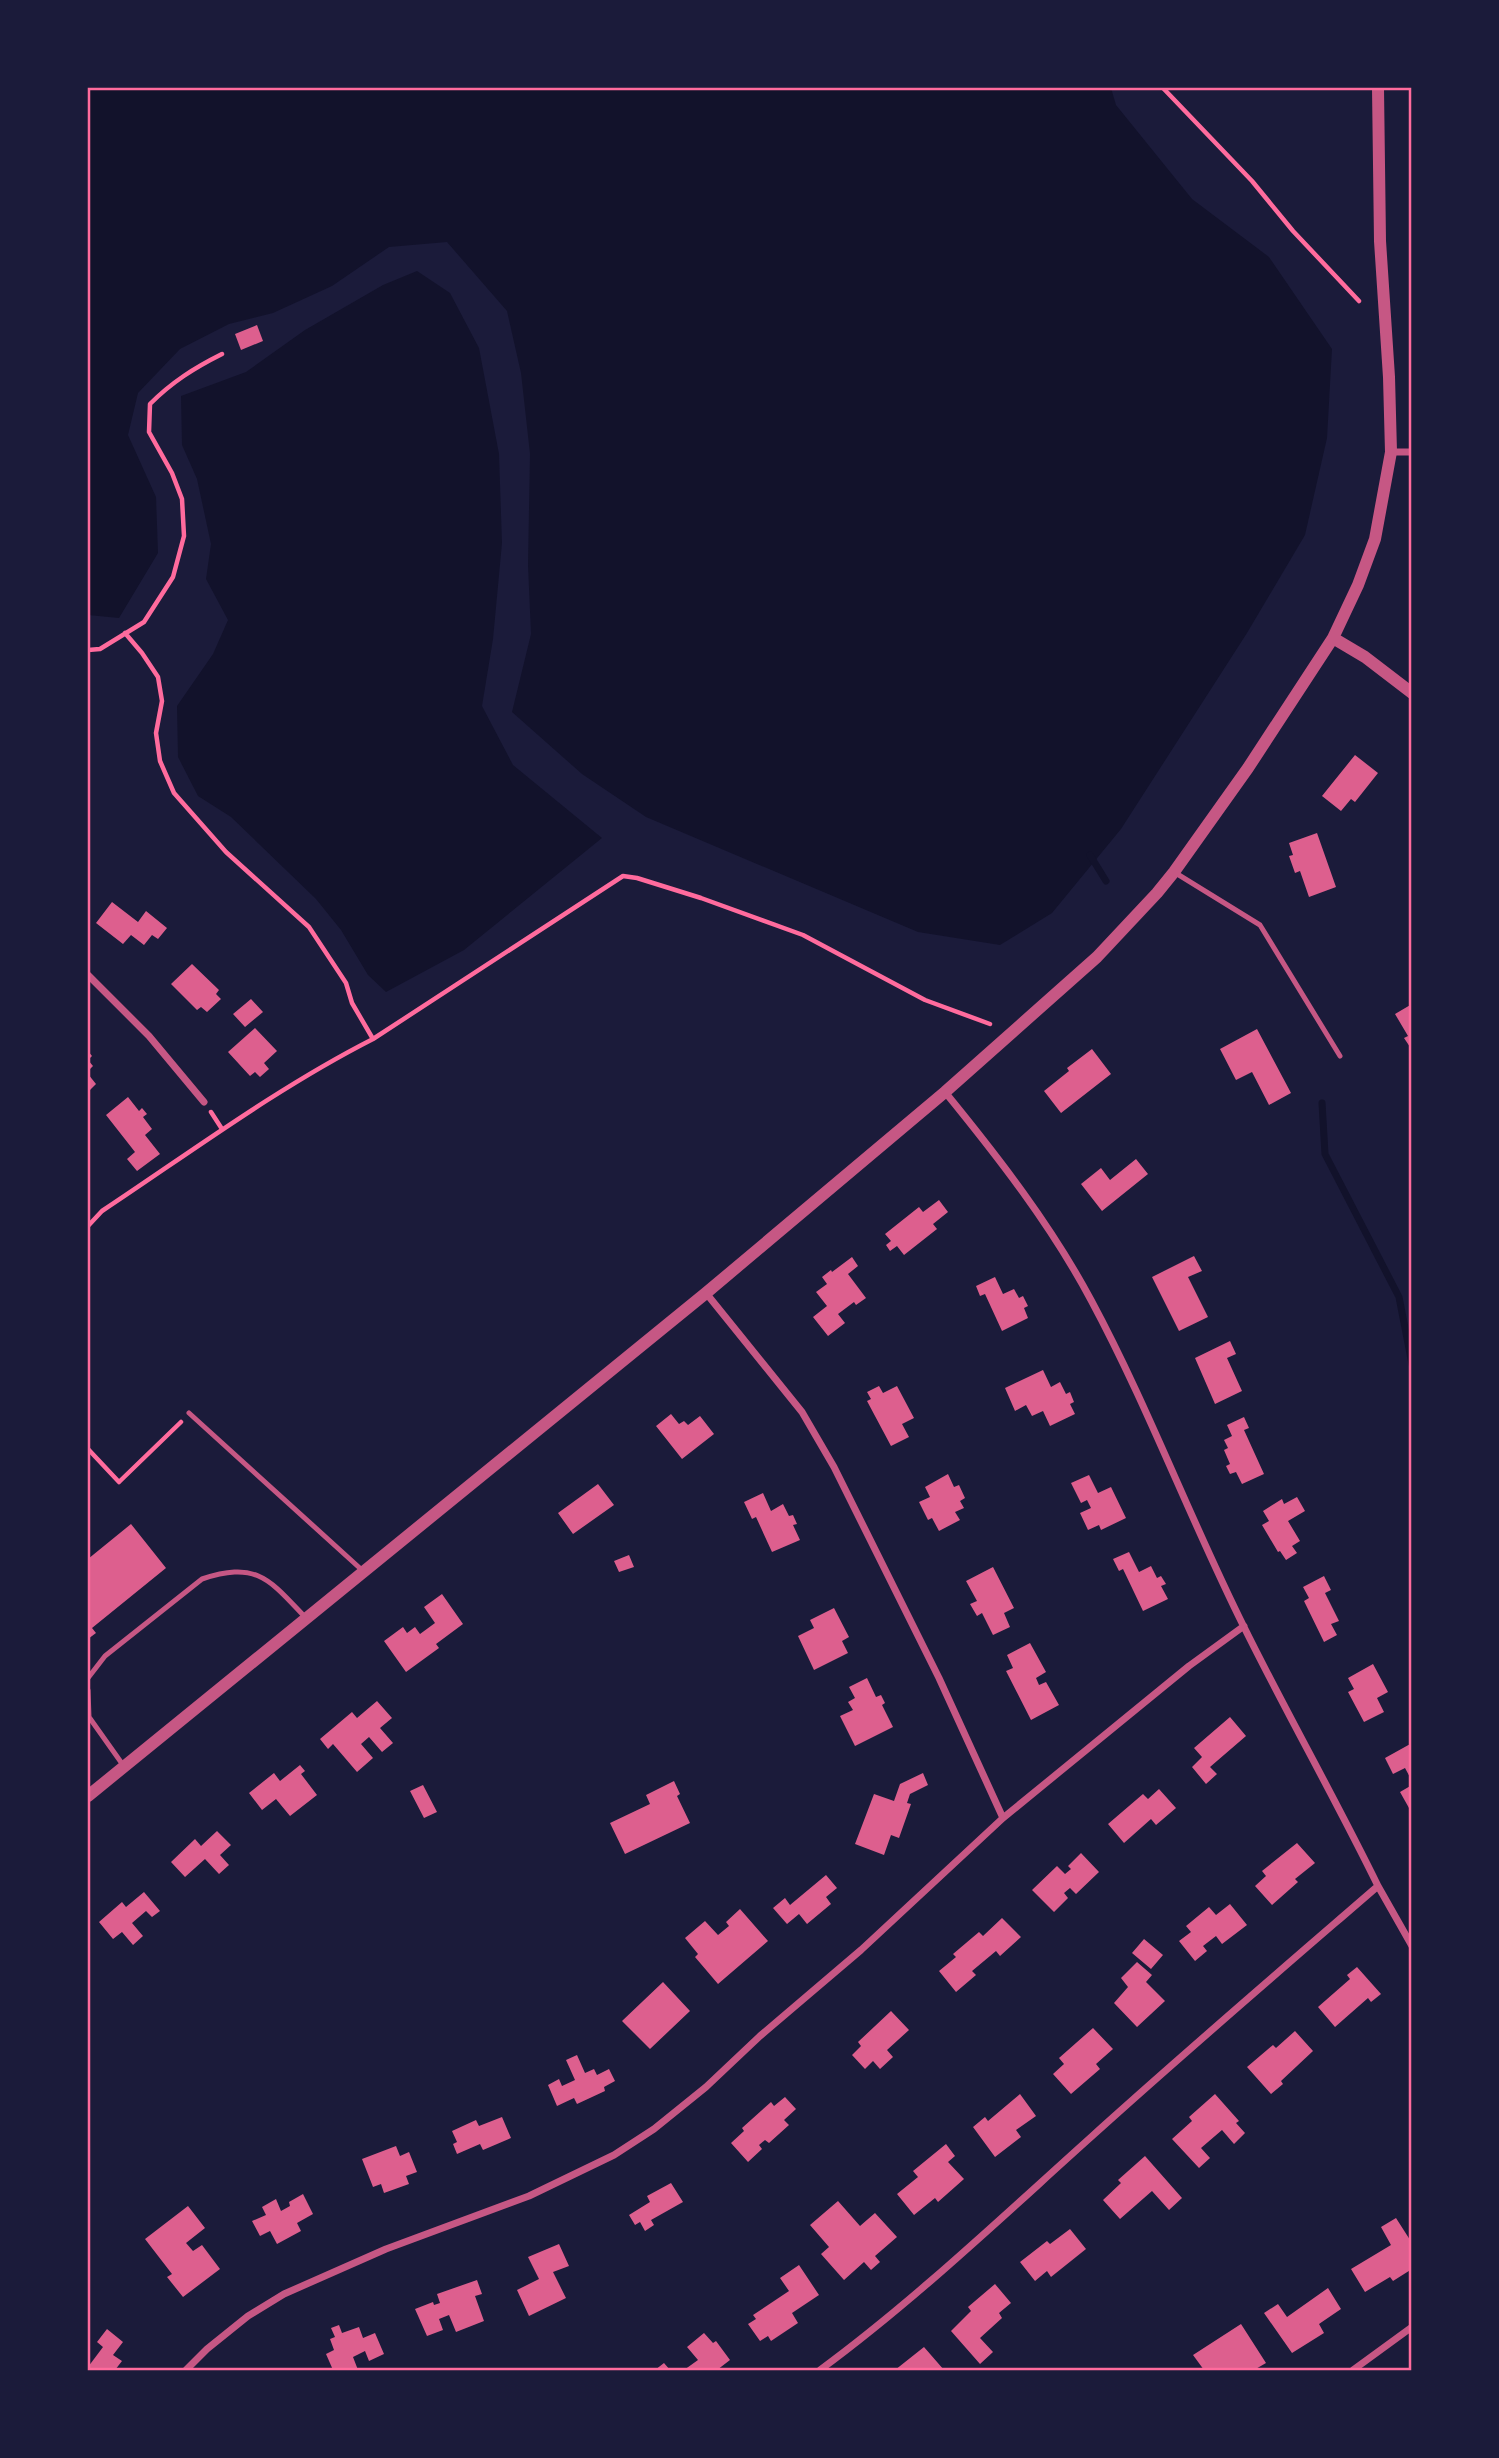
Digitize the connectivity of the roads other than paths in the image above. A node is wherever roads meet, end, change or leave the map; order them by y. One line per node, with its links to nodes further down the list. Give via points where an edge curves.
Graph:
1 (1378, 88): 2 (street)
2 (1391, 452): 3 (street); 4 (street, via 1375,539)
3 (1412, 452)
4 (1333, 638): 5 (street); 6 (street)
5 (1412, 693)
6 (1174, 872): 8 (lane, via 1260,925); 9 (street, via 1097,957)
7 (88, 975): 10 (street, via 149,1036)
8 (1340, 1056)
9 (945, 1092): 11 (street); 15 (street, via 996,1156 1090,1299)
10 (204, 1102)
11 (706, 1293): 13 (street); 20 (street, via 802,1412 827,1456 939,1678)
12 (190, 1413): 13 (lane)
13 (364, 1573): 14 (street)
14 (307, 1619): 16 (lane, via 274,1585 247,1571 222,1573 202,1579 105,1656); 18 (street)
15 (1244, 1626): 20 (street); 21 (street)
16 (88, 1678)
17 (88, 1690): 18 (lane, via 89,1717)
18 (125, 1767): 19 (street)
19 (88, 1796)
20 (1003, 1818): 24 (street, via 861,1950 654,2129 614,2155 529,2196 387,2249 284,2294 248,2316)
21 (1378, 1886): 22 (street); 25 (street, via 961,2254)
22 (1412, 1946)
23 (1412, 2327): 26 (street)
24 (186, 2371)
25 (820, 2371)
26 (1353, 2371)

